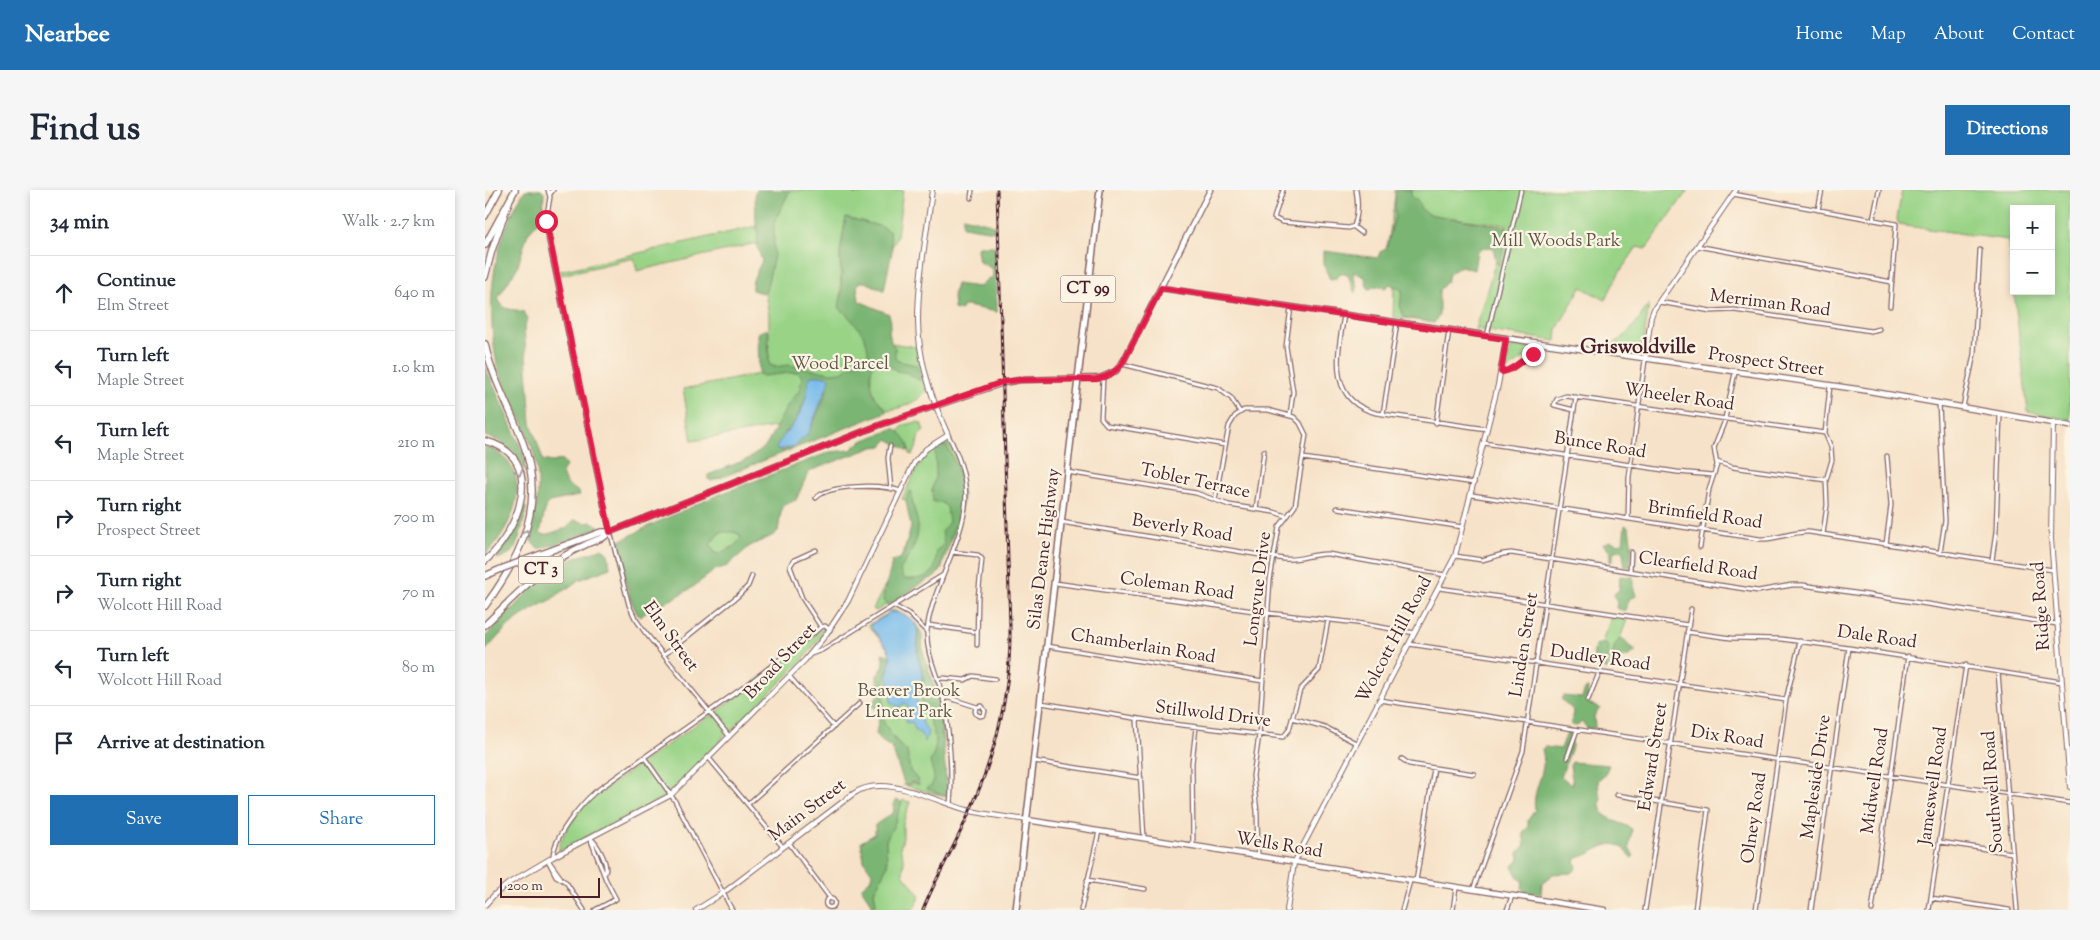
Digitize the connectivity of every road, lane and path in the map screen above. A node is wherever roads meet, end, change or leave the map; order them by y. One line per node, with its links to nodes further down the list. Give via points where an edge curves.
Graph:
1 (499, 190): 18 (highway)
2 (515, 190): 16 (highway)
3 (553, 190): 13 (street)
4 (932, 190): 48 (street, via 918,321 926,374)
5 (972, 190): 15 (street)
6 (1100, 190): 43 (main road, Silas Deane Highway / CT 99)
7 (1210, 190): 27 (main road)
8 (1283, 190): 20 (street, via 1274,218 1282,222)
9 (1356, 190): 20 (street)
10 (1521, 190): 35 (street)
11 (1822, 190): 17 (street)
12 (1879, 190): 19 (street)
13 (549, 192): 90 (street, Elm Street, via 547,232)
14 (1735, 192): 17 (street); 23 (street)
15 (971, 198)
16 (510, 199): 22 (highway); 25 (highway)
17 (1818, 210): 19 (street)
18 (485, 216)
19 (1873, 220): 26 (street, via 1896,224)
20 (1353, 227): 21 (street)
21 (1362, 233)
22 (485, 245)
23 (1697, 246): 26 (street); 28 (street)
24 (1980, 250): 50 (street, via 1974,354)
25 (485, 277)
26 (1892, 282): 29 (street)
27 (1161, 288): 30 (main road, Prospect Street); 40 (main road)
28 (1658, 302): 33 (street, Merriman Road, via 1711,312 1734,310 1871,331); 39 (street, via 1651,317)
29 (1890, 306)
30 (1291, 307): 31 (main road, Prospect Street); 55 (street, via 1285,346 1293,392)
31 (1344, 315): 32 (main road, Prospect Street); 53 (street, via 1337,363 1342,387 1363,408)
32 (1397, 323): 34 (main road, Prospect Street); 53 (street)
33 (1879, 329)
34 (1449, 330): 35 (main road, Prospect Street); 57 (street)
35 (1487, 336): 36 (main road, Prospect Street)
36 (1506, 339): 39 (main road, Prospect Street); 41 (street, Wolcott Hill Road)
37 (485, 344): 112 (highway, one-way to 37, via 520,548 530,518 532,492 525,448)
38 (1533, 354): 41 (street, via 1507,372)
39 (1645, 360): 42 (main road, Prospect Street); 49 (street)
40 (1122, 364): 44 (main road); 52 (street, via 1218,388 1231,398)
41 (1501, 372): 60 (street, Wolcott Hill Road)
42 (1735, 372): 45 (main road, Prospect Street); 56 (street)
43 (1078, 378): 44 (main road, CT 3); 48 (main road, CT 3, via 1010,381); 73 (main road, Silas Deane Highway / CT 99)
44 (1103, 378): 65 (street, via 1101,418 1107,424)
45 (1830, 386): 47 (main road, Prospect Street); 61 (street)
46 (1576, 397): 49 (street, Wheeler Road); 51 (street, Linden Street); 51 (street, Wheeler Road, via 1560,397 1553,405)
47 (1939, 403): 50 (main road, Prospect Street); 97 (street, via 1945,521)
48 (935, 405): 62 (street); 90 (main road, CT 3)
49 (1638, 406): 56 (street, Wheeler Road); 72 (street)
50 (1963, 407): 54 (main road, Prospect Street)
51 (1574, 410): 68 (street, Linden Street)
52 (1240, 412): 55 (street, via 1257,409); 65 (street, via 1231,422)
53 (1383, 414): 57 (street)
54 (2000, 414): 58 (main road, Prospect Street); 101 (street)
55 (1290, 415): 70 (street, Longvue Drive, via 1305,431)
56 (1725, 419): 61 (street, Wheeler Road); 71 (street, via 1714,448)
57 (1436, 422): 60 (street)
58 (2053, 423): 59 (main road, Prospect Street); 103 (street, Ridge Road, via 2050,523)
59 (2070, 426)
60 (1487, 429): 64 (street, Wolcott Hill Road)
61 (1825, 433): 75 (street, via 1833,456)
62 (948, 435): 78 (street, via 918,456); 95 (street, via 961,462 967,490 965,514)
63 (485, 441): 102 (highway, one-way to 102, via 499,446 511,456 519,469 522,486 512,527 501,545)
64 (1484, 443): 68 (street, Bunce Road); 76 (street, Wolcott Hill Road)
65 (1225, 445): 81 (street)
66 (890, 446): 77 (street)
67 (1264, 450): 84 (street)
68 (1567, 455): 72 (street, Bunce Road); 83 (street, Linden Street)
69 (1887, 456): 92 (street, via 1891,505)
70 (1303, 458): 76 (street); 85 (street, Longvue Drive, via 1295,506)
71 (1717, 462): 74 (street); 75 (street, via 1731,467)
72 (1630, 465): 74 (street, Bunce Road); 86 (street)
73 (1067, 472): 81 (street, Tobler Terrace, via 1195,493); 87 (main road, Silas Deane Highway / CT 99)
74 (1713, 474): 89 (street)
75 (1826, 480): 91 (street)
76 (1475, 483): 79 (street, Wolcott Hill Road)
77 (891, 488): 78 (street); 80 (street, via 856,486 822,493)
78 (901, 492): 124 (street, via 852,595)
79 (1472, 495): 83 (street, Brimfield Road); 88 (street, Wolcott Hill Road)
80 (815, 498)
81 (1215, 500): 84 (street, Tobler Terrace)
82 (1337, 508): 88 (street)
83 (1559, 508): 86 (street, Brimfield Road); 100 (street, Linden Street)
84 (1255, 509): 85 (street, Tobler Terrace)
85 (1286, 516): 99 (street, Longvue Drive, via 1279,527)
86 (1629, 519): 89 (street, Brimfield Road)
87 (1061, 522): 99 (street, Beverly Road); 109 (main road, Silas Deane Highway / CT 99)
88 (1463, 527): 98 (street, Wolcott Hill Road)
89 (1703, 530): 91 (street, Brimfield Road, via 1765,539 1800,532); 93 (street)
90 (610, 532): 107 (highway, CT 3, bridge, via 601,532); 113 (highway, CT 3, via 551,563); 135 (street, Elm Street, via 632,611)
91 (1823, 534): 92 (street, Brimfield Road)
92 (1886, 544): 97 (street, Brimfield Road)
93 (1700, 547)
94 (817, 550): 122 (street, via 794,560 790,566 802,598)
95 (952, 552): 105 (street); 126 (street, via 978,555 982,559)
96 (1631, 552): 104 (street)
97 (1940, 552): 101 (street, Brimfield Road)
98 (1455, 556): 100 (street, Clearfield Road, via 1482,560 1511,554); 106 (street, Wolcott Hill Road)
99 (1274, 558): 106 (street, Beverly Road, via 1294,560 1328,554); 116 (street, Longvue Drive)
100 (1551, 560): 104 (street, Clearfield Road); 111 (street, Linden Street)
101 (1992, 560): 103 (street, Brimfield Road)
102 (485, 561)
103 (2053, 570): 118 (street, Ridge Road)
104 (1629, 572): 118 (street, Clearfield Road, via 1758,591 1803,585)
105 (944, 574): 114 (street); 120 (street)
106 (1446, 575): 110 (street, Wolcott Hill Road)
107 (485, 576)
108 (752, 576): 135 (street, via 738,596)
109 (1055, 583): 116 (street, Coleman Road); 132 (main road, Silas Deane Highway / CT 99)
110 (1439, 588): 111 (street); 128 (street, Wolcott Hill Road)
111 (1545, 604): 121 (street); 137 (street, Linden Street)
112 (485, 606)
113 (504, 606): 119 (highway, CT 3); 123 (highway)
114 (893, 606): 125 (street, via 909,614); 134 (street)
115 (1691, 609): 121 (street, Edward Street)
116 (1268, 614): 117 (street, Coleman Road); 144 (street, Longvue Drive)
117 (1328, 620): 128 (street, Coleman Road); 155 (street, Stillwold Drive, via 1319,670 1300,690)
118 (2057, 624): 145 (street, Ridge Road)
119 (485, 625)
120 (927, 625): 125 (street); 126 (street)
121 (1688, 625): 127 (street, Edward Street)
122 (821, 627): 124 (street, Broad Street); 154 (street, Broad Street)
123 (485, 630)
124 (830, 630): 134 (street, Broad Street)
125 (927, 631): 142 (street, via 929,656)
126 (976, 632): 131 (street)
127 (1687, 632): 129 (street, Dale Road); 146 (street, Edward Street)
128 (1415, 633): 130 (street, Wolcott Hill Road)
129 (1800, 641): 133 (street, Dale Road); 150 (street, Olney Road)
130 (1409, 644): 137 (street, Dudley Road); 148 (street, Wolcott Hill Road)
131 (977, 646)
132 (1047, 646): 144 (street, Chamberlain Road); 152 (main road, Silas Deane Highway / CT 99)
133 (1849, 648): 136 (street, Dale Road); 172 (street, Mapleside Drive)
134 (811, 654): 141 (street, Broad Street)
135 (664, 655): 154 (street, Elm Street)
136 (1909, 656): 138 (street, Dale Road); 174 (street, Midwell Road)
137 (1536, 663): 139 (street, Dudley Road); 157 (street, Linden Street)
138 (1966, 665): 140 (street, Dale Road); 176 (street, Jameswell Road)
139 (1599, 672): 146 (street, Dudley Road); 149 (street)
140 (1998, 672): 145 (street, Dale Road); 178 (street, Southwell Road)
141 (789, 676): 158 (street); 162 (street, Broad Street)
142 (937, 679): 143 (street, via 965,680 973,676); 147 (street)
143 (995, 679)
144 (1263, 681): 161 (street, Longvue Drive)
145 (2062, 682): 177 (street, Ridge Road)
146 (1679, 684): 150 (street, Dudley Road); 164 (street, Edward Street)
147 (943, 698): 153 (street); 184 (street, via 948,734)
148 (1379, 700): 157 (street, Dix Road); 163 (street, Wolcott Hill Road)
149 (1588, 700)
150 (1786, 700): 169 (street, Olney Road)
151 (861, 702): 158 (street)
152 (1041, 703): 156 (street, Stillwold Drive); 170 (main road, Silas Deane Highway / CT 99)
153 (977, 707)
154 (709, 712): 162 (street, Elm Street); 165 (street, Broad Street)
155 (1292, 718): 161 (street, Stillwold Drive, via 1285,736); 163 (street, via 1320,726)
156 (1137, 719): 159 (street, Stillwold Drive); 175 (street)
157 (1527, 722): 160 (street, Dix Road); 203 (street, Linden Street, via 1519,762)
158 (834, 727): 183 (street)
159 (1196, 727): 161 (street, Stillwold Drive); 191 (street, via 1192,762)
160 (1577, 730): 164 (street, Dix Road); 167 (street)
161 (1259, 735): 195 (street, Longvue Drive, via 1253,776)
162 (729, 736): 166 (street, Broad Street)
163 (1356, 743): 197 (street, Wolcott Hill Road)
164 (1670, 744): 169 (street, Dix Road); 181 (street, Edward Street)
165 (644, 757): 179 (street); 194 (street, Broad Street, via 580,806)
166 (708, 757): 179 (street, Broad Street); 183 (street)
167 (1567, 758)
168 (1402, 759): 171 (street, via 1409,764)
169 (1777, 760): 172 (street, Dix Road); 222 (street, Olney Road)
170 (1034, 762): 175 (street); 185 (main road, Silas Deane Highway / CT 99)
171 (1433, 768): 173 (street); 200 (street)
172 (1832, 768): 174 (street, Dix Road); 223 (street, Mapleside Drive)
173 (1474, 774)
174 (1891, 777): 176 (street, Dix Road); 224 (street, Midwell Road)
175 (1141, 778): 188 (street)
176 (1948, 785): 178 (street, Dix Road); 189 (street, Jameswell Road)
177 (2070, 787)
178 (2008, 794): 182 (street, Dix Road); 193 (street, Southwell Road)
179 (671, 795): 187 (street, Broad Street); 204 (street)
180 (1617, 795): 181 (street)
181 (1662, 801): 220 (street, Edward Street); 221 (street, via 1709,810)
182 (2070, 803)
183 (748, 804): 192 (street)
184 (950, 805): 185 (street, Wells Road); 190 (street, Main Street, via 896,788 868,786 858,790)
185 (1027, 820): 186 (main road, Wells Road); 213 (main road, Silas Deane Highway / CT 99)
186 (1099, 831): 188 (main road, Wells Road); 198 (street)
187 (591, 838): 194 (street, Broad Street); 210 (street, via 616,899)
188 (1144, 838): 191 (main road, Wells Road)
189 (1940, 842): 193 (street); 207 (street, Jameswell Road)
190 (789, 843): 192 (street, Main Street); 206 (street)
191 (1193, 846): 195 (main road, Wells Road)
192 (783, 848): 204 (street, Main Street)
193 (2012, 853): 227 (street, Southwell Road)
194 (553, 857): 196 (street, Broad Street)
195 (1258, 857): 197 (main road, Wells Road)
196 (548, 860): 208 (street, Broad Street, via 503,887); 209 (street, via 556,876 568,884)
197 (1294, 863): 199 (main road, Wells Road); 215 (street, Wolcott Hill Road)
198 (1087, 880): 202 (street); 214 (street)
199 (1410, 881): 200 (main road, Wells Road); 216 (street)
200 (1416, 882): 201 (main road, Wells Road)
201 (1456, 888): 203 (main road, Wells Road); 217 (street)
202 (1145, 889)
203 (1473, 890): 205 (main road, Wells Road)
204 (723, 893): 211 (street, Main Street); 212 (street)
205 (1512, 896): 218 (street); 219 (main road, Wells Road)
206 (830, 898)
207 (1931, 898): 225 (street, Jameswell Road); 226 (street)
208 (485, 905)
209 (584, 910)
210 (595, 910)
211 (696, 910)
212 (732, 910)
213 (1015, 910)
214 (1081, 910)
215 (1287, 910)
216 (1402, 910)
217 (1453, 910)
218 (1507, 910)
219 (1604, 910)
220 (1645, 910)
221 (1695, 910)
222 (1756, 910)
223 (1811, 910)
224 (1871, 910)
225 (1929, 910)
226 (2009, 910)
227 (2017, 910)

